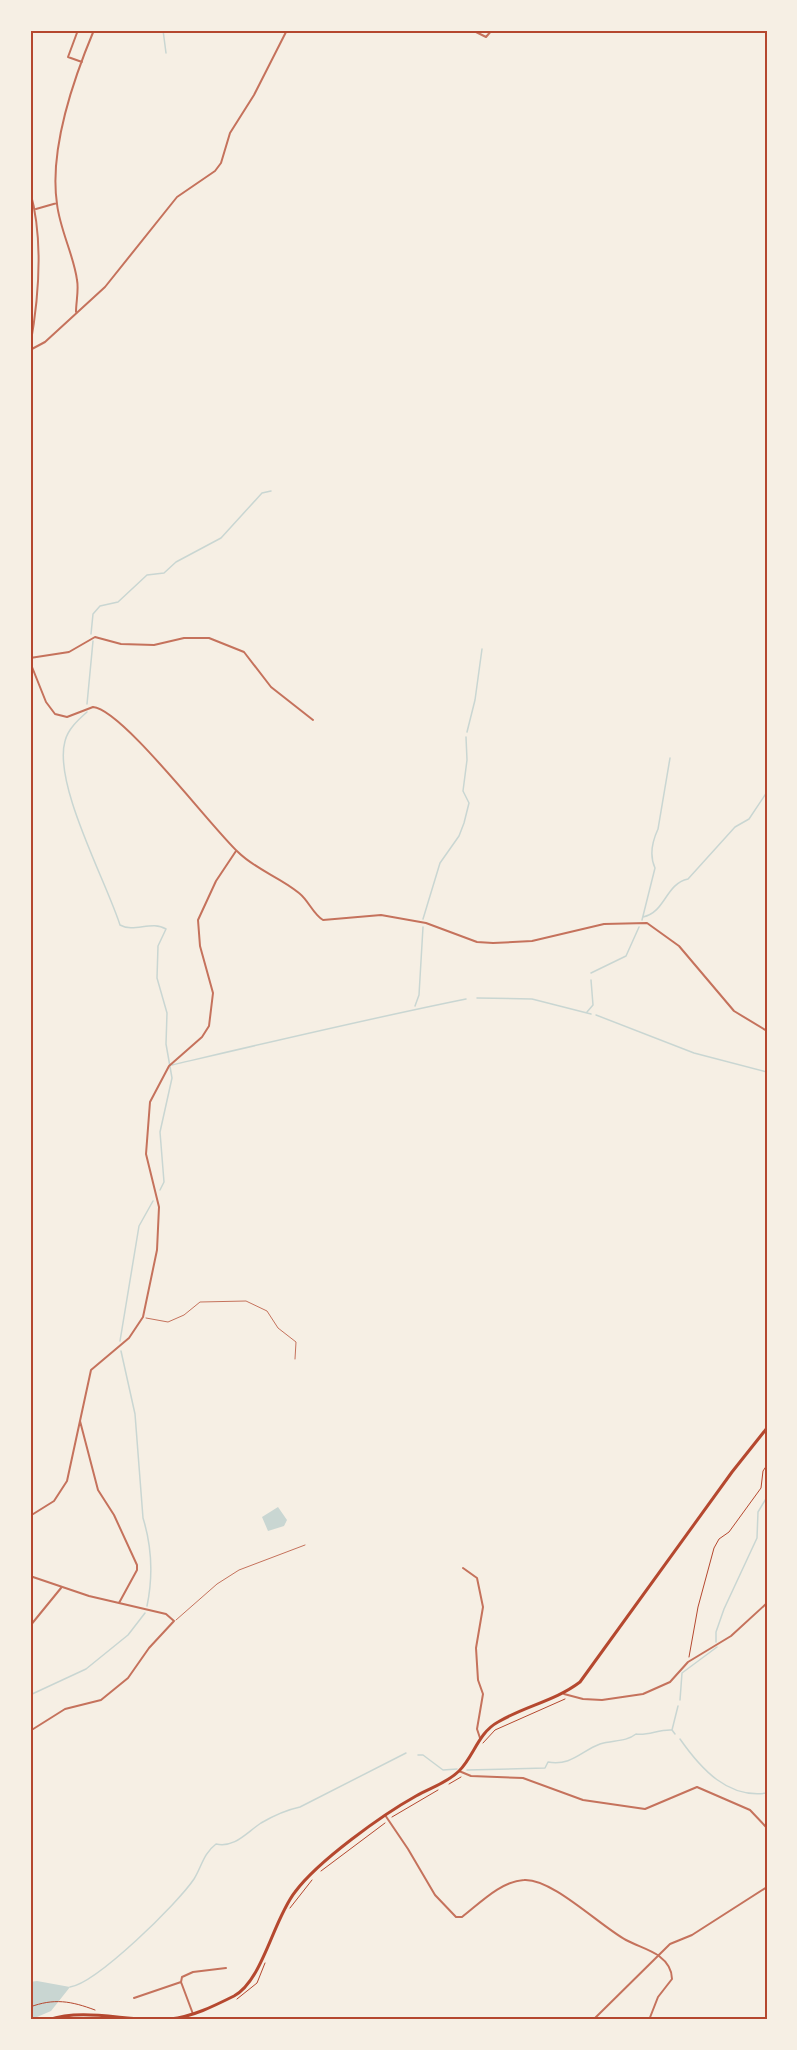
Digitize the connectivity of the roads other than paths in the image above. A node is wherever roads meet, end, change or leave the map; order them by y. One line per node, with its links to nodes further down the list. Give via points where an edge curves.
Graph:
1 (78, 30): 6 (street, via 68,57)
2 (94, 30): 6 (street)
3 (286, 30): 10 (street, via 230,133 221,163 166,208 112,280)
4 (472, 30): 5 (street, via 486,38)
5 (492, 30)
6 (82, 62): 8 (street, via 54,165)
7 (30, 191): 9 (street)
8 (57, 204): 9 (street); 10 (street, via 77,280)
9 (35, 209): 11 (street, via 36,307)
10 (76, 312): 11 (street, via 45,342)
11 (30, 349)
12 (30, 658): 14 (street, via 69,652 95,637 122,644 154,645 201,636 244,652 271,687)
13 (30, 662): 15 (street, via 55,714 67,717 93,707 109,715 171,774)
14 (313, 720)
15 (236, 851): 16 (street, via 300,893 323,920 381,915 426,923 477,942 493,943 532,941 604,924 648,923 679,946 734,1011); 17 (street, via 216,881 198,920 200,946 213,993 212,1018 202,1037 169,1066 153,1092 147,1120 146,1154 159,1207 157,1250)
16 (767, 1031)
17 (143, 1317): 18 (lane, via 168,1322 200,1302 246,1301 267,1311 278,1328 296,1342); 19 (street, via 129,1338 90,1370)
18 (295, 1359)
19 (79, 1419): 21 (street, via 71,1464 60,1494); 26 (street, via 98,1490 137,1565)
20 (767, 1428): 30 (main road, via 596,1664)
21 (30, 1516)
22 (305, 1545): 28 (lane, via 239,1570)
23 (463, 1568): 32 (street, via 479,1581 483,1607 476,1648 483,1695 477,1729)
24 (30, 1576): 25 (street)
25 (61, 1588): 26 (street); 29 (street)
26 (119, 1603): 28 (street, via 166,1614)
27 (767, 1603): 30 (street, via 731,1636 688,1662 669,1682 643,1694 602,1700)
28 (174, 1621): 31 (street, via 128,1678 101,1700 65,1709)
29 (30, 1626)
30 (564, 1694): 32 (main road, via 498,1722)
31 (30, 1731)
32 (480, 1738): 33 (main road)
33 (459, 1771): 34 (main road); 35 (street, via 523,1778 583,1800 645,1809 697,1787 750,1810)
34 (385, 1815): 37 (street, via 435,1895 456,1917 462,1917 497,1890 533,1880 626,1940); 41 (main road, via 313,1872 295,1892 273,1929 257,1971 244,1989)
35 (767, 1828)
36 (767, 1887): 37 (street, via 692,1935 670,1944)
37 (660, 1956): 44 (street); 45 (street, via 669,1966 672,1979 658,1997)
38 (226, 1968): 39 (street, via 193,1972 182,1977)
39 (181, 1982): 40 (street); 41 (street)
40 (134, 1998)
41 (194, 2014): 43 (main road)
42 (48, 2020): 43 (main road, via 73,2015)
43 (172, 2020)
44 (593, 2020)
45 (650, 2020)

